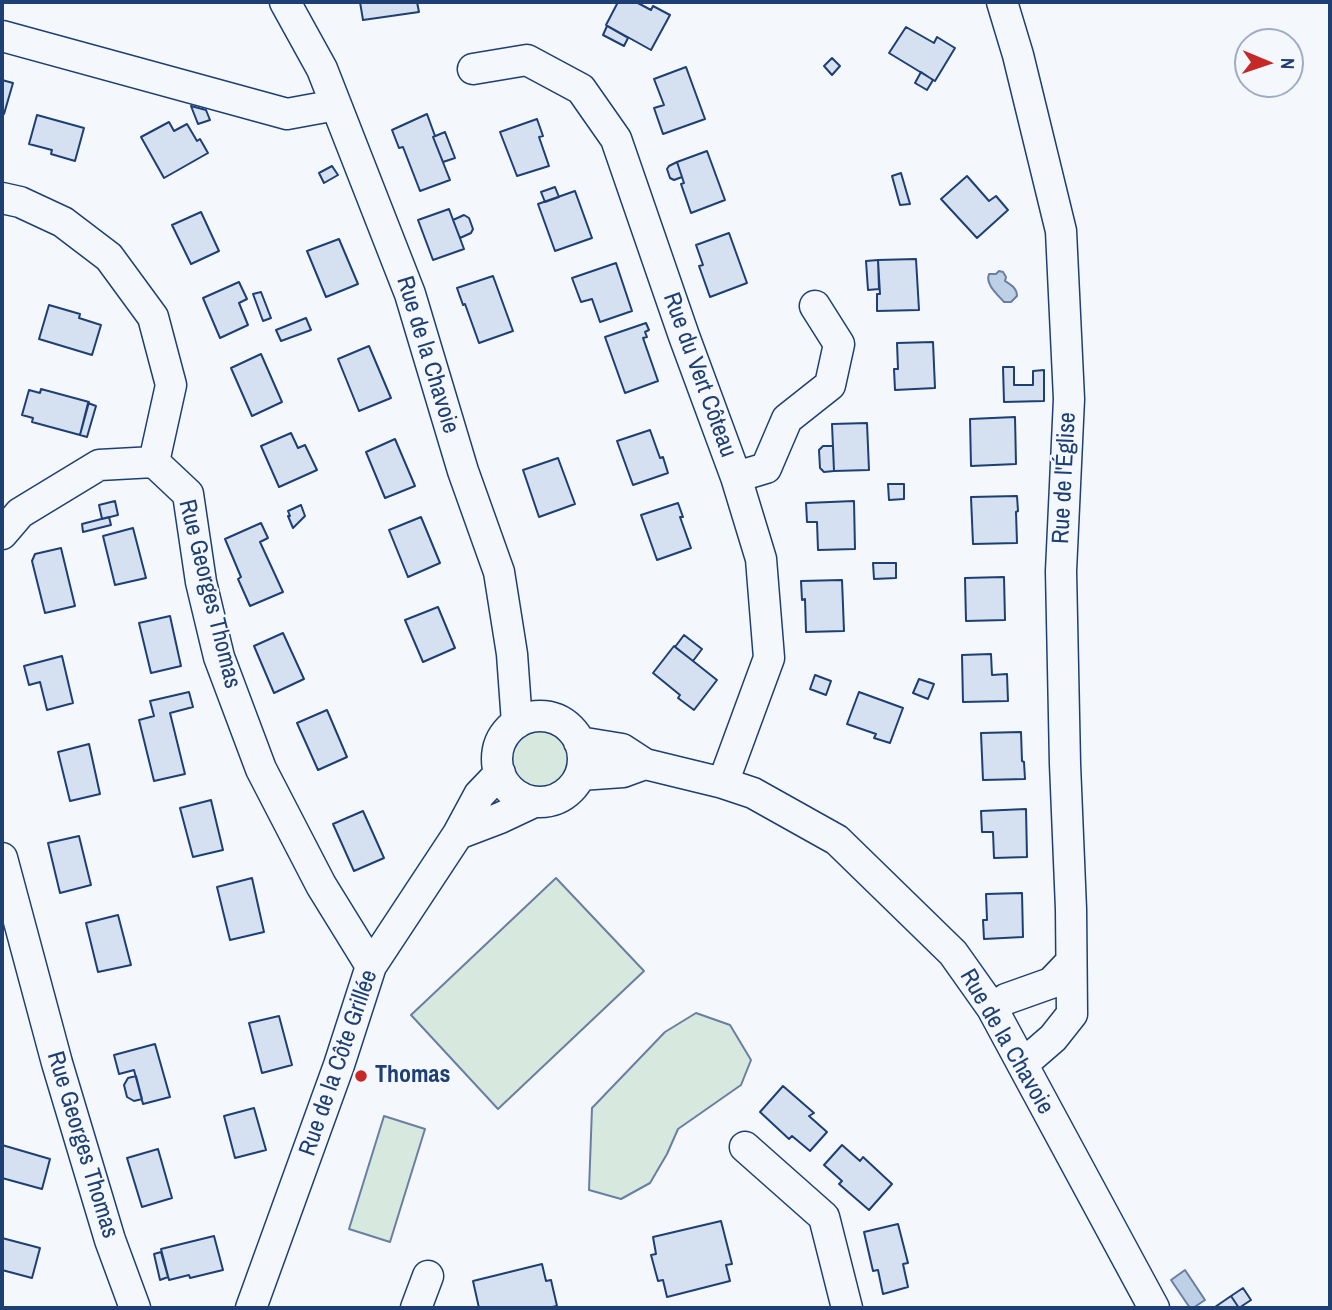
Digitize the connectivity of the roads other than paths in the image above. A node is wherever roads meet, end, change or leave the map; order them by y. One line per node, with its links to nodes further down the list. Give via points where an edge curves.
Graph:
1 (285, 2): 5 (street, Rue de la Chavoie)
2 (1002, 2): 20 (street, Rue de l'Église, via 1061,232 1069,399 1061,571)
3 (2, 36): 5 (street, via 287,114)
4 (473, 69): 9 (street, Rue du Vert Côteau, via 527,60 581,89 616,139)
5 (336, 104): 11 (street, Rue de la Chavoie, via 410,294 499,572)
6 (2, 198): 8 (street, via 63,222 109,257 153,317 171,385)
7 (816, 306): 9 (street, via 839,345 830,386 787,419 766,468)
8 (154, 461): 10 (street, via 99,465 20,513); 21 (street, Rue Georges Thomas, via 188,494 201,582 219,657 261,769 321,885)
9 (736, 477): 16 (street, Rue du Vert Côteau, via 761,559 769,658)
10 (2, 534)
11 (517, 723): 12 (street, via 545,716 571,730); 14 (street, via 499,745)
12 (579, 742): 13 (street, Rue de la Chavoie, via 622,749); 15 (street, via 583,752)
13 (646, 764): 15 (street, Rue de la Chavoie, via 622,772); 16 (street, Rue de la Chavoie)
14 (499, 773): 17 (street, via 513,793); 18 (street, Rue de la Côte Grillée, via 479,795)
15 (580, 775): 17 (street, via 562,796)
16 (723, 783): 22 (street, Rue de la Chavoie, via 753,793 838,840 953,953)
17 (534, 802): 18 (street)
18 (458, 834): 21 (street, Rue de la Côte Grillée)
19 (2, 858): 26 (street, Rue Georges Thomas, via 57,1063)
20 (1071, 962): 22 (street, via 1051,983); 23 (street, Rue de l'Église, via 1072,1014)
21 (371, 966): 27 (street, Rue de la Côte Grillée)
22 (992, 1008): 23 (street, Rue de la Chavoie)
23 (1023, 1064): 30 (street, Rue de la Chavoie)
24 (745, 1147): 29 (street, via 824,1217)
25 (428, 1276): 28 (street)
26 (135, 1308)
27 (251, 1308)
28 (416, 1308)
29 (847, 1308)
30 (1154, 1308)

